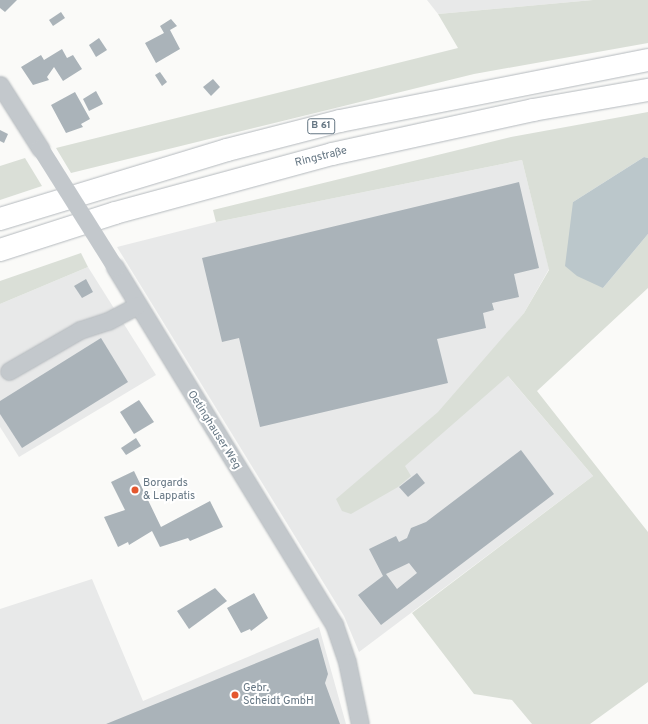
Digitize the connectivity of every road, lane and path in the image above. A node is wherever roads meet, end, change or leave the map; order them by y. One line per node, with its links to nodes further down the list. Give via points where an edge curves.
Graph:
1 (648, 60): 4 (highway, B 61, via 340,121 212,154)
2 (1, 87): 6 (street, Oetinghauser Weg, bridge)
3 (648, 90): 5 (highway, Ringstraße, via 533,110 332,154 115,213)
4 (0, 219)
5 (0, 250)
6 (138, 305): 7 (street, via 106,322 80,330); 8 (street, Oetinghauser Weg, via 334,624 347,662)
7 (9, 371)
8 (360, 724)

